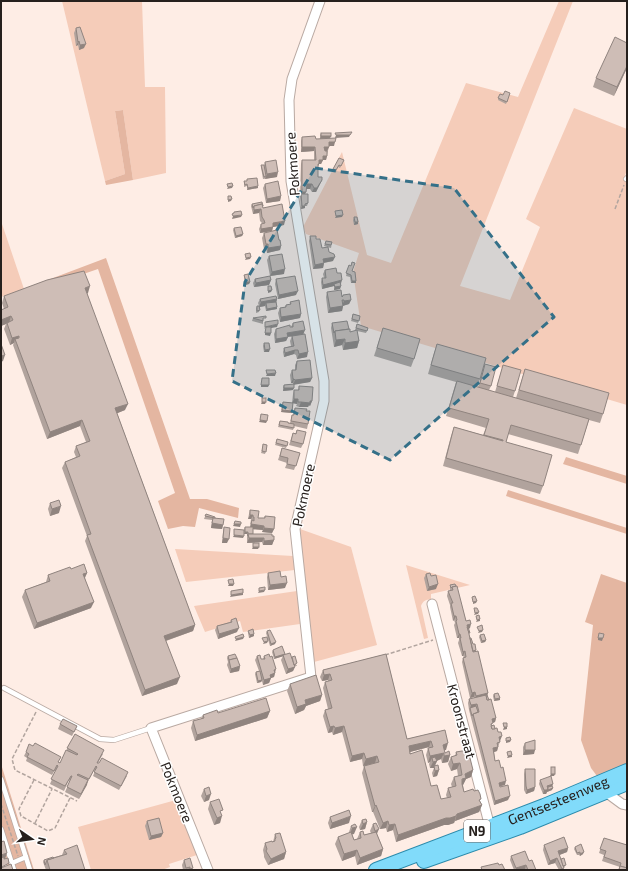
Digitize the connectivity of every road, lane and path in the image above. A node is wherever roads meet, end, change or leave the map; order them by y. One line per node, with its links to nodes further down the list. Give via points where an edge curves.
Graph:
1 (320, 1): 9 (street, Pokmoere, via 292,79 289,100 291,181 324,381 324,401 295,529 311,677)
2 (627, 178): 3 (path)
3 (615, 210)
4 (432, 604): 5 (street, Kroonstraat)
5 (441, 638): 6 (path); 23 (street, Kroonstraat)
6 (380, 656)
7 (4, 688): 8 (lane)
8 (39, 707): 9 (lane, via 100,739 114,740); 12 (path, via 12,759 15,770)
9 (151, 728): 30 (street, Pokmoere)
10 (627, 771): 14 (main road, Gentsesteenweg / N9)
11 (1, 780): 24 (lane)
12 (34, 780): 15 (path); 21 (path, via 19,809 21,816)
13 (627, 783): 16 (main road, Gentsesteenweg / N9)
14 (595, 784): 16 (street); 23 (main road, Gentsesteenweg / N9)
15 (52, 789): 17 (path); 21 (path)
16 (607, 792): 20 (street); 23 (main road, Gentsesteenweg / N9)
17 (70, 798): 18 (path); 21 (path, via 55,828 48,831)
18 (77, 801)
19 (1, 804): 26 (path)
20 (627, 805)
21 (35, 823)
22 (1, 829): 27 (lane)
23 (491, 832): 25 (main road, Gentsesteenweg / N9)
24 (26, 857): 26 (lane); 29 (lane)
25 (422, 857): 31 (main road, Gentsesteenweg / N9); 32 (main road, Gentsesteenweg / N9)
26 (19, 860): 27 (lane)
27 (12, 863): 28 (lane)
28 (14, 870)
29 (30, 870)
30 (208, 870)
31 (376, 870)
32 (395, 870)

